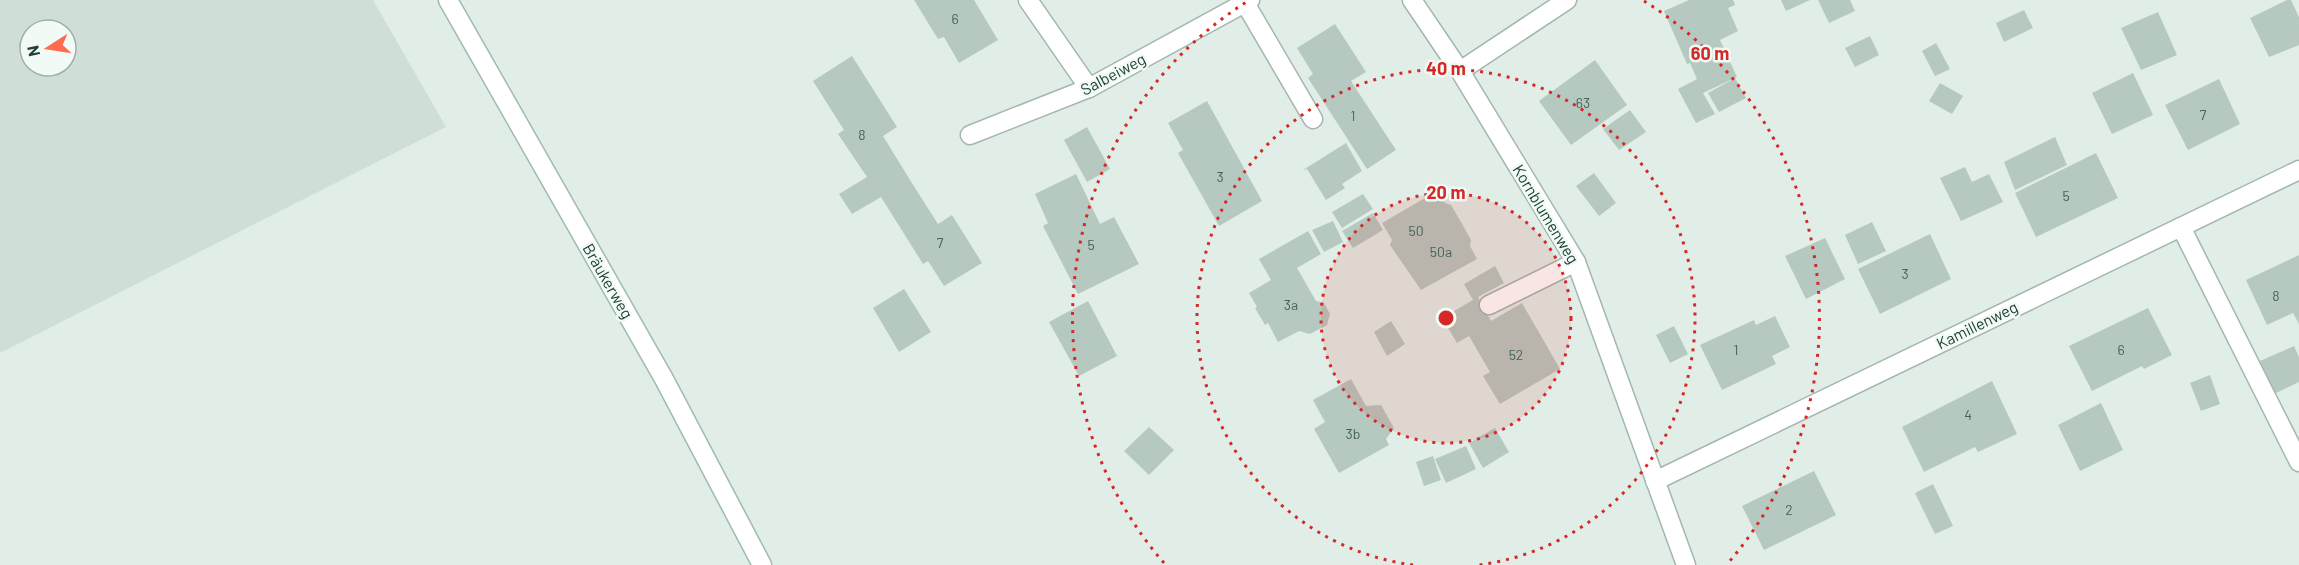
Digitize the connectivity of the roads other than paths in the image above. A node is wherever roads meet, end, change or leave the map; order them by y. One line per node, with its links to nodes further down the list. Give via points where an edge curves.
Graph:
1 (448, 0): 16 (street, Bräukerweg, via 664,379)
2 (1028, 0): 7 (street)
3 (1413, 0): 6 (street, Kornblumenweg)
4 (1567, 0): 6 (street)
5 (1247, 2): 7 (street, Salbeiweg); 8 (street)
6 (1460, 70): 12 (street, Kornblumenweg)
7 (1089, 88): 9 (street, Salbeiweg)
8 (1313, 119)
9 (970, 135)
10 (2299, 170): 11 (street, Kamillenweg)
11 (2181, 227): 14 (street); 15 (street, Kamillenweg)
12 (1576, 262): 13 (street); 15 (street, Kornblumenweg)
13 (1489, 305)
14 (2299, 462)
15 (1656, 481): 17 (street, Kornblumenweg)
16 (762, 565)
17 (1686, 565)

